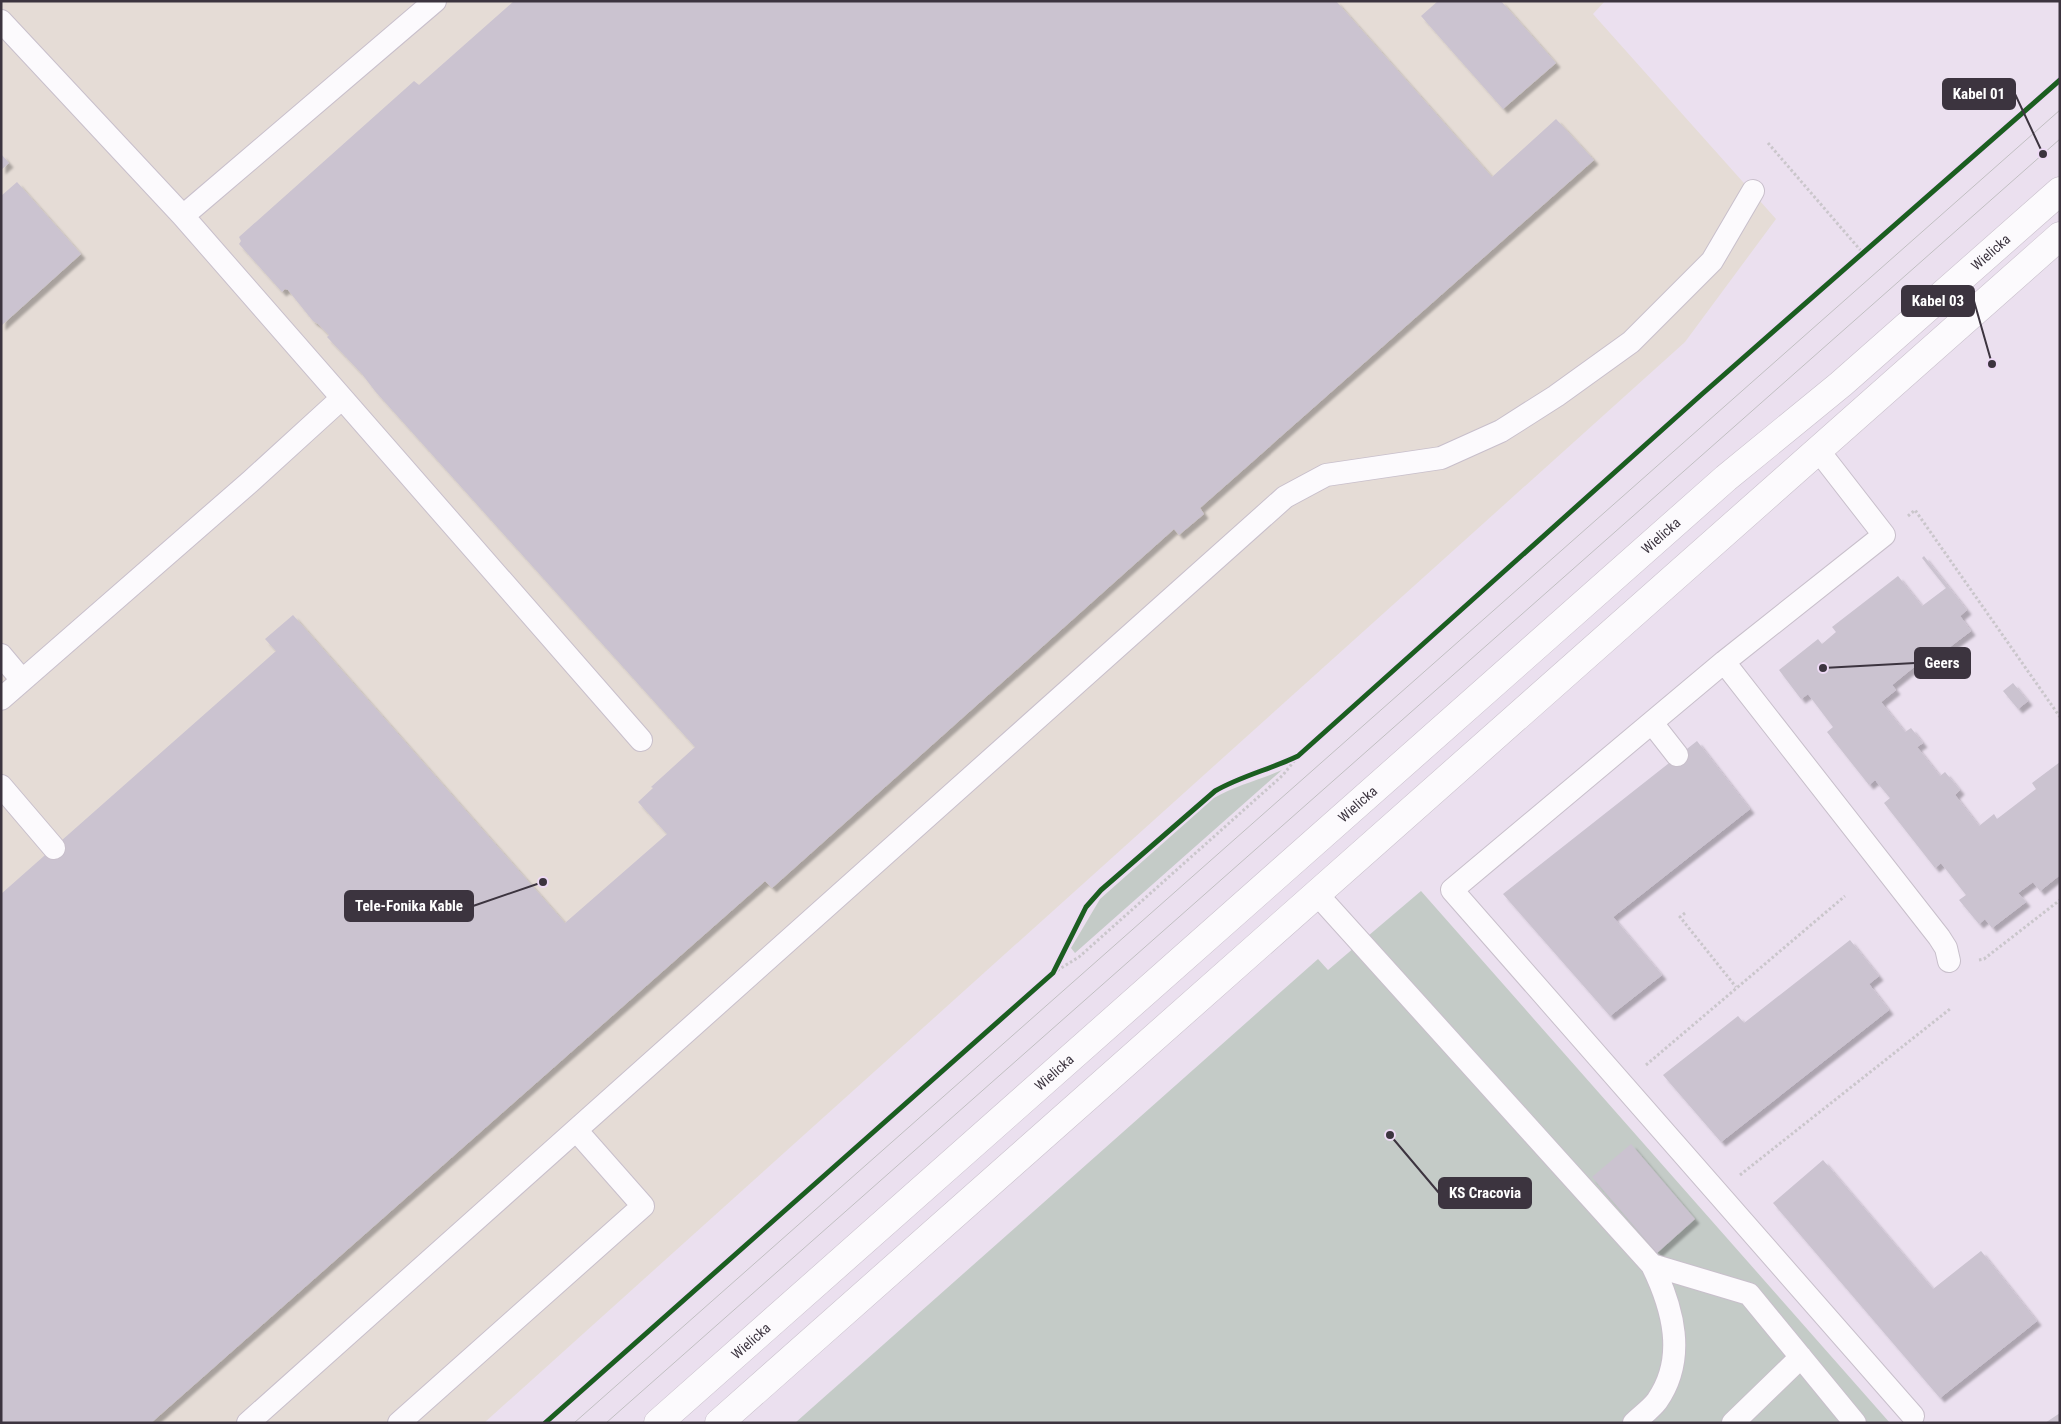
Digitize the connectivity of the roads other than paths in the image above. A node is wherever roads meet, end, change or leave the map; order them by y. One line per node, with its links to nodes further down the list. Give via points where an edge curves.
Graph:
1 (435, 1): 5 (lane)
2 (1, 21): 5 (lane)
3 (1753, 191): 20 (lane, via 1712,261 1631,342 1556,396 1501,431 1441,458 1326,475 1285,497)
4 (2060, 191): 26 (main road, Wielicka, via 1841,384 1711,491)
5 (182, 216): 7 (lane)
6 (2060, 236): 8 (main road)
7 (341, 399): 11 (lane); 14 (lane)
8 (1818, 450): 10 (lane, via 1884,535); 18 (main road)
9 (1, 655): 11 (lane)
10 (1724, 662): 13 (lane); 19 (lane, via 1939,937)
11 (22, 680): 12 (lane)
12 (1, 699)
13 (1652, 723): 15 (lane); 23 (lane, via 1452,890)
14 (641, 740)
15 (1677, 755)
16 (1, 786): 17 (lane)
17 (54, 848)
18 (1316, 893): 21 (lane); 27 (main road)
19 (1949, 961)
20 (576, 1130): 24 (lane); 25 (lane, via 643,1206)
21 (1652, 1265): 22 (lane, via 1749,1294); 28 (lane, via 1666,1295 1674,1326 1673,1369 1657,1402)
22 (1801, 1357): 29 (lane); 30 (lane)
23 (1913, 1416)
24 (248, 1423)
25 (399, 1423)
26 (658, 1423)
27 (719, 1423)
28 (1634, 1423)
29 (1733, 1423)
30 (1855, 1423)

